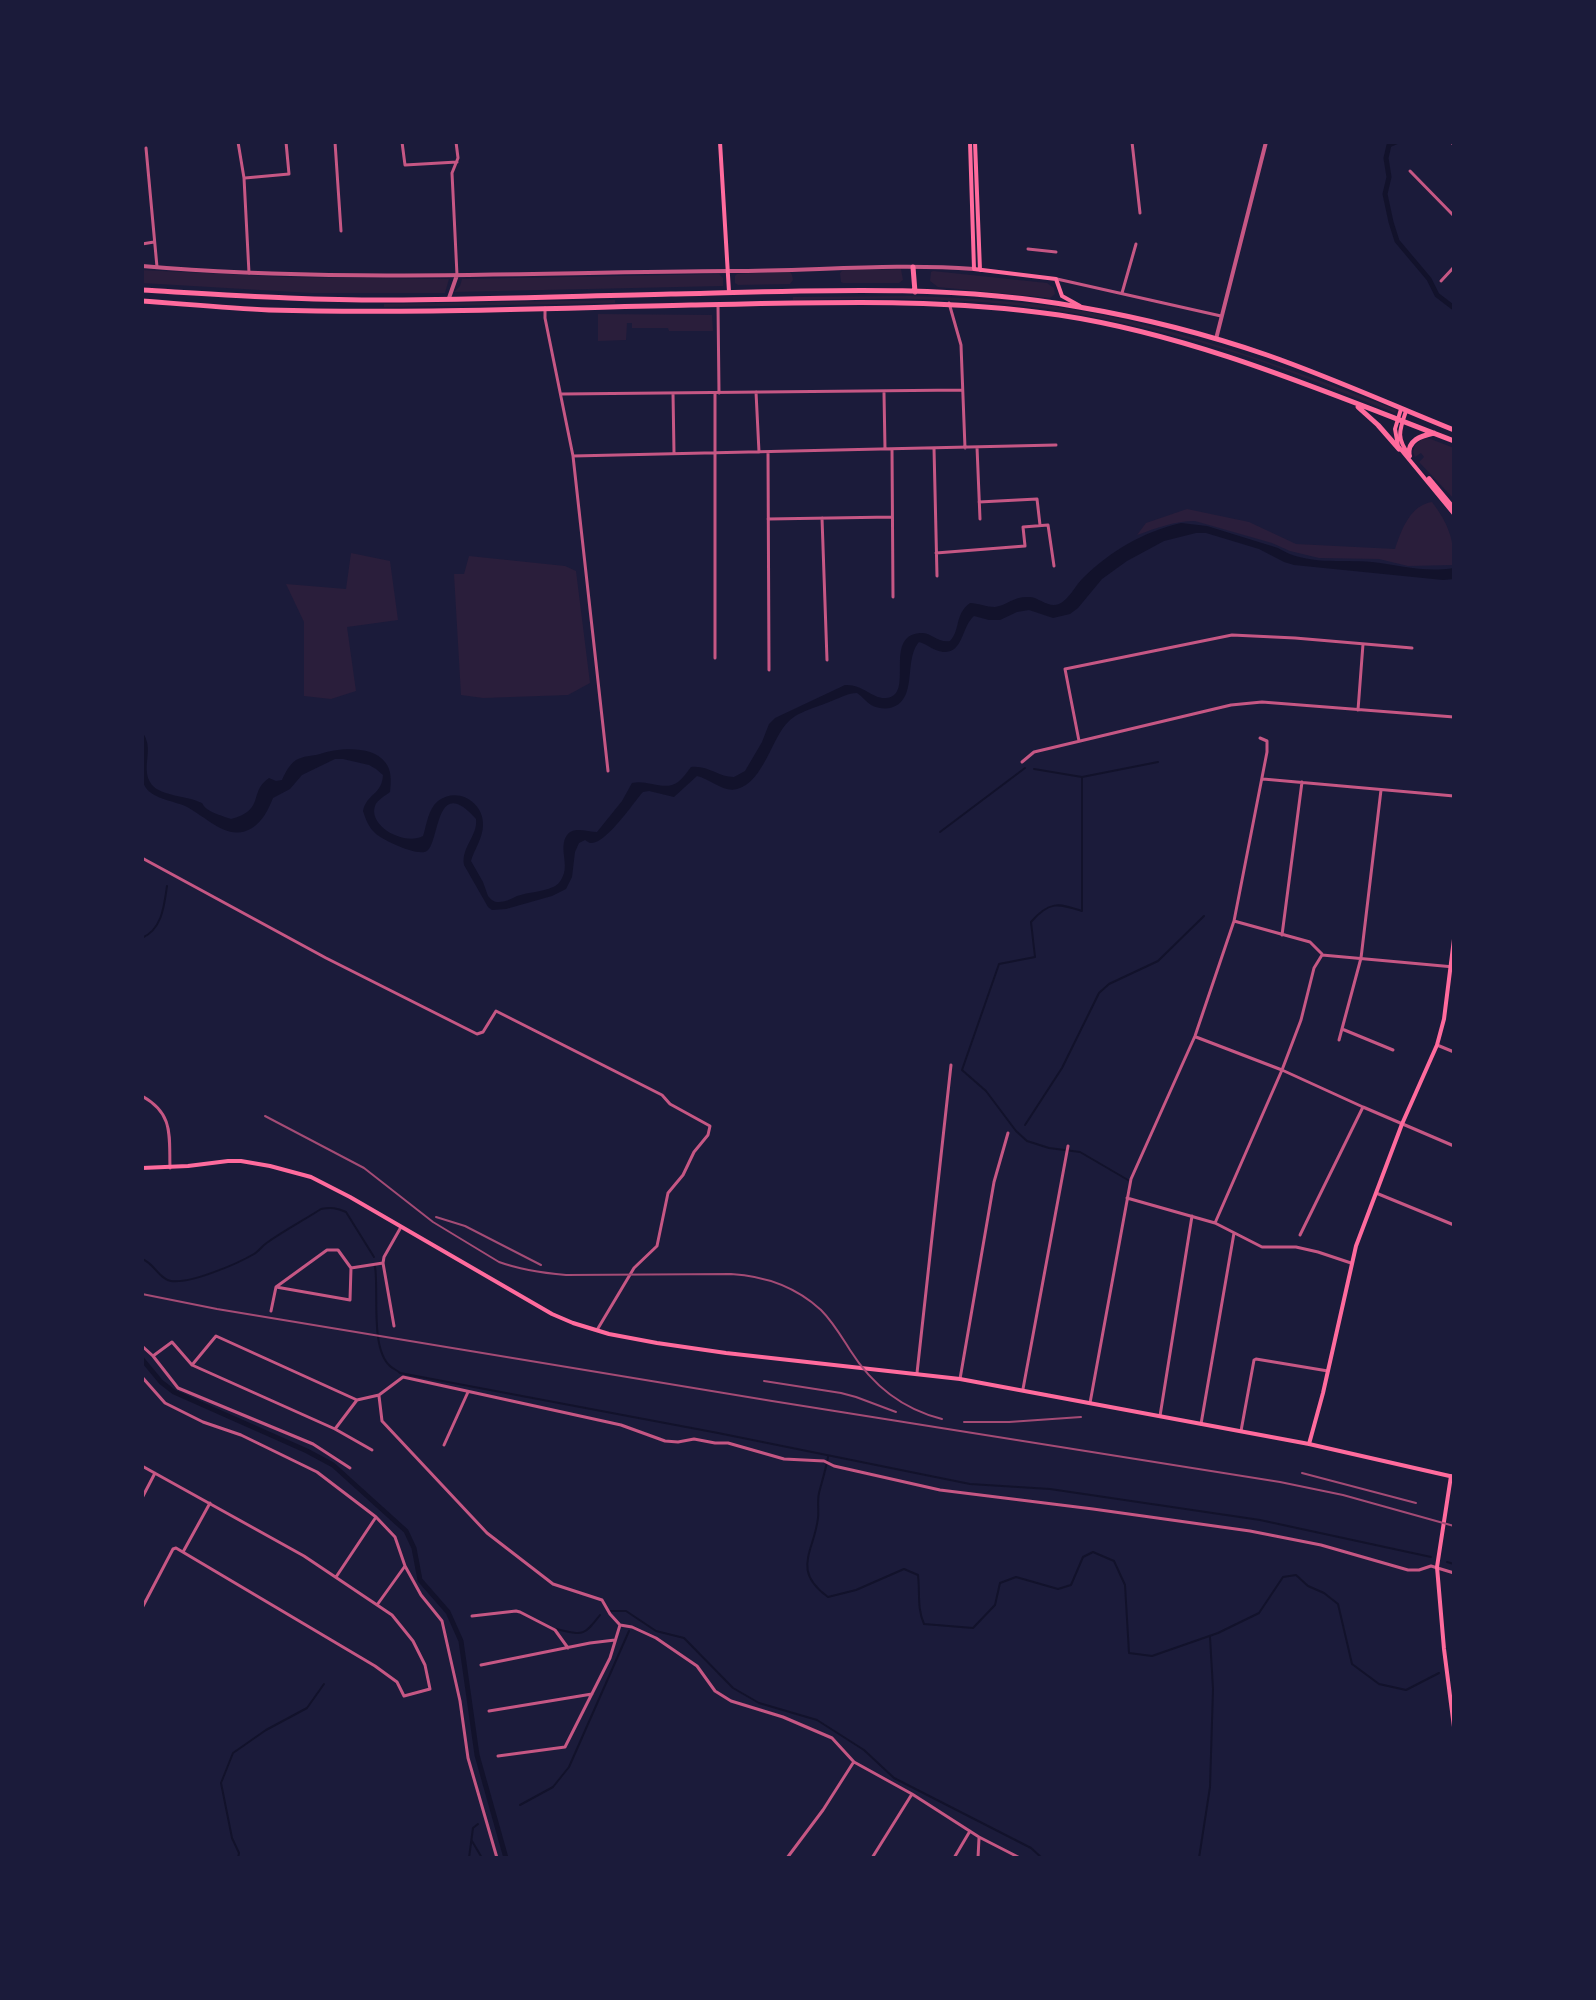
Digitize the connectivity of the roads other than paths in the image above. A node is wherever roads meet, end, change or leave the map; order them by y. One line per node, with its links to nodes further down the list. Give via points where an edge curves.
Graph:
1 (238, 142): 13 (street)
2 (286, 142): 13 (street, via 289,174)
3 (335, 142): 16 (street)
4 (402, 142): 11 (street, via 405,165)
5 (456, 142): 11 (street)
6 (720, 142): 27 (main road)
7 (973, 142): 26 (main road)
8 (1132, 142): 14 (street)
9 (1266, 142): 50 (street)
10 (146, 148): 17 (street)
11 (457, 162): 29 (street, via 452,173)
12 (1410, 171): 15 (street)
13 (244, 178): 28 (street)
14 (1140, 213)
15 (1454, 216)
16 (341, 231)
17 (156, 242): 18 (street); 23 (street)
18 (142, 244)
19 (1136, 244): 36 (street)
20 (1028, 249): 21 (street)
21 (1056, 252)
22 (142, 266): 23 (street)
23 (157, 267): 28 (street)
24 (913, 267): 26 (street); 27 (street); 35 (highway)
25 (1454, 267): 31 (street)
26 (977, 270): 30 (main road)
27 (728, 271): 29 (street); 34 (main road)
28 (249, 273): 29 (street)
29 (457, 275): 39 (street)
30 (1056, 279): 36 (street); 38 (main road)
31 (1441, 281)
32 (142, 290): 40 (highway)
33 (786, 291): 34 (highway); 35 (highway); 44 (highway)
34 (729, 292): 37 (highway)
35 (915, 292): 42 (highway)
36 (1122, 293): 50 (street)
37 (622, 295): 39 (highway); 46 (highway)
38 (1062, 296): 42 (main road); 47 (main road)
39 (449, 298): 40 (highway)
40 (380, 300): 49 (highway)
41 (142, 301): 49 (highway)
42 (1052, 302): 47 (highway)
43 (949, 303): 44 (highway); 52 (street, via 961,345); 58 (highway, via 1127,329 1264,367)
44 (786, 304): 45 (highway)
45 (718, 305): 46 (highway); 56 (street)
46 (623, 307): 48 (highway)
47 (1080, 307): 51 (highway)
48 (545, 308): 49 (highway); 57 (street)
49 (380, 311)
50 (1221, 316): 51 (street)
51 (1216, 339): 59 (highway)
52 (962, 390): 54 (street); 67 (street)
53 (756, 392): 54 (street); 56 (street); 71 (street)
54 (884, 392): 68 (street)
55 (673, 393): 56 (street); 57 (street); 74 (street)
56 (717, 393): 73 (street)
57 (562, 394): 75 (street)
58 (1351, 401): 60 (highway); 70 (highway)
59 (1404, 410): 60 (main road); 61 (highway)
60 (1400, 420): 62 (highway); 70 (main road, via 1395,435); 76 (main road, via 1400,440)
61 (1454, 430)
62 (1434, 433): 63 (highway); 76 (highway, via 1414,440)
63 (1454, 441)
64 (1056, 445): 65 (street)
65 (977, 447): 67 (street); 77 (street)
66 (934, 448): 67 (street); 69 (street); 84 (street)
67 (965, 448)
68 (885, 449): 69 (street); 72 (street)
69 (892, 449): 79 (street)
70 (1399, 449): 78 (main road)
71 (759, 452): 72 (street); 73 (street)
72 (768, 452): 81 (street)
73 (715, 453): 74 (street); 90 (street)
74 (674, 454): 75 (street)
75 (573, 456): 98 (street)
76 (1409, 456): 78 (main road)
77 (979, 502): 82 (street); 83 (street, via 1037,499)
78 (1454, 511)
79 (893, 517): 80 (street); 87 (street)
80 (822, 518): 81 (street); 91 (street)
81 (768, 519): 92 (street)
82 (980, 519)
83 (1041, 526): 84 (street, via 1023,527 1025,546); 85 (street, via 1048,525)
84 (936, 553): 86 (street)
85 (1054, 566)
86 (937, 576)
87 (893, 597)
88 (1363, 644): 89 (street); 93 (street); 96 (street, via 1232,635 1065,669)
89 (1412, 648)
90 (715, 658)
91 (827, 660)
92 (769, 670)
93 (1358, 710): 94 (street); 96 (street, via 1262,702 1231,705)
94 (1454, 717)
95 (1260, 738): 99 (street, via 1267,741)
96 (1079, 741): 97 (street, via 1034,752)
97 (1022, 762)
98 (608, 771)
99 (1263, 779): 100 (street); 104 (street)
100 (1302, 782): 101 (street); 105 (street)
101 (1381, 790): 102 (street); 108 (street)
102 (1454, 796)
103 (142, 858): 140 (street, via 477,1034 496,1011 662,1095 710,1126 668,1193 657,1246 634,1268)
104 (1234, 921): 105 (street); 111 (street)
105 (1282, 935): 107 (street, via 1310,942)
106 (1454, 939): 109 (main road)
107 (1322, 955): 108 (street); 117 (street)
108 (1361, 958): 109 (street); 110 (street)
109 (1453, 967): 113 (main road)
110 (1342, 1029): 112 (street); 114 (street)
111 (1195, 1036): 117 (street); 127 (street)
112 (1339, 1040)
113 (1437, 1045): 115 (street); 120 (main road)
114 (1393, 1050)
115 (1454, 1052)
116 (951, 1065): 145 (street)
117 (1282, 1070): 119 (street); 129 (street)
118 (142, 1096): 125 (street, via 165,1115)
119 (1363, 1107): 120 (street); 133 (street)
120 (1402, 1124): 123 (street); 126 (main road)
121 (1008, 1133): 147 (street, via 994,1182)
122 (1068, 1146): 148 (street)
123 (1454, 1146)
124 (142, 1168): 125 (main road)
125 (170, 1168): 131 (main road, via 241,1161 297,1172)
126 (1375, 1193): 130 (street); 135 (main road)
127 (1127, 1198): 128 (street); 152 (street)
128 (1192, 1216): 129 (street); 153 (street)
129 (1215, 1223): 132 (street)
130 (1454, 1225)
131 (401, 1227): 134 (street); 140 (main road, via 552,1314)
132 (1234, 1233): 135 (street, via 1262,1247 1296,1247); 154 (street)
133 (1300, 1235)
134 (383, 1263): 136 (street); 139 (street)
135 (1351, 1263): 144 (main road)
136 (351, 1268): 137 (street, via 338,1250 327,1250); 137 (street, via 350,1300)
137 (276, 1287): 138 (street)
138 (271, 1311)
139 (394, 1326)
140 (596, 1330): 145 (main road, via 726,1353)
141 (142, 1346): 142 (street)
142 (153, 1356): 143 (street, via 172,1342); 161 (street, via 178,1388 313,1444)
143 (192, 1365): 151 (street, via 216,1336); 155 (street)
144 (1328, 1371): 156 (street, via 1254,1360); 157 (main road)
145 (917, 1373): 147 (main road)
146 (142, 1377): 166 (street, via 165,1403 317,1472)
147 (960, 1379): 148 (main road)
148 (1023, 1389): 152 (main road)
149 (468, 1392): 150 (street, via 403,1377); 158 (street); 169 (street, via 621,1425 665,1441 728,1443 940,1490 1250,1531 1408,1570)
150 (379, 1395): 151 (street); 175 (street, via 382,1421 487,1533 553,1584 602,1600)
151 (357, 1400): 155 (street)
152 (1090, 1403): 153 (main road)
153 (1160, 1416): 154 (main road)
154 (1201, 1424): 156 (main road)
155 (335, 1429): 159 (street)
156 (1241, 1432): 157 (main road)
157 (1309, 1444): 163 (main road)
158 (444, 1445)
159 (372, 1450)
160 (142, 1466): 162 (street)
161 (350, 1468)
162 (155, 1473): 164 (street); 165 (street)
163 (1453, 1476): 169 (main road)
164 (142, 1498)
165 (210, 1503): 167 (street); 171 (street)
166 (376, 1517): 168 (street, via 395,1537); 171 (street)
167 (183, 1552): 172 (street, via 375,1666 397,1682 404,1696 429,1690 413,1641); 173 (street, via 173,1549)
168 (405, 1566): 172 (street); 187 (street, via 442,1621 468,1758)
169 (1437, 1567): 170 (street); 181 (main road)
170 (1454, 1573)
171 (336, 1577): 172 (street)
172 (377, 1605)
173 (142, 1608)
174 (472, 1616): 177 (street, via 520,1612 555,1630)
175 (620, 1625): 176 (street); 183 (street, via 656,1638 697,1666 715,1691 731,1701 832,1738)
176 (615, 1640): 177 (street); 179 (street)
177 (568, 1648): 178 (street)
178 (481, 1665)
179 (592, 1694): 180 (street); 182 (street, via 565,1747)
180 (489, 1711)
181 (1454, 1727)
182 (498, 1756)
183 (854, 1762): 184 (street); 188 (street)
184 (912, 1794): 185 (street); 189 (street)
185 (970, 1831): 186 (street); 190 (street)
186 (979, 1837): 191 (street); 192 (street)
187 (497, 1858)
188 (787, 1858)
189 (872, 1858)
190 (954, 1858)
191 (978, 1858)
192 (1020, 1858)

